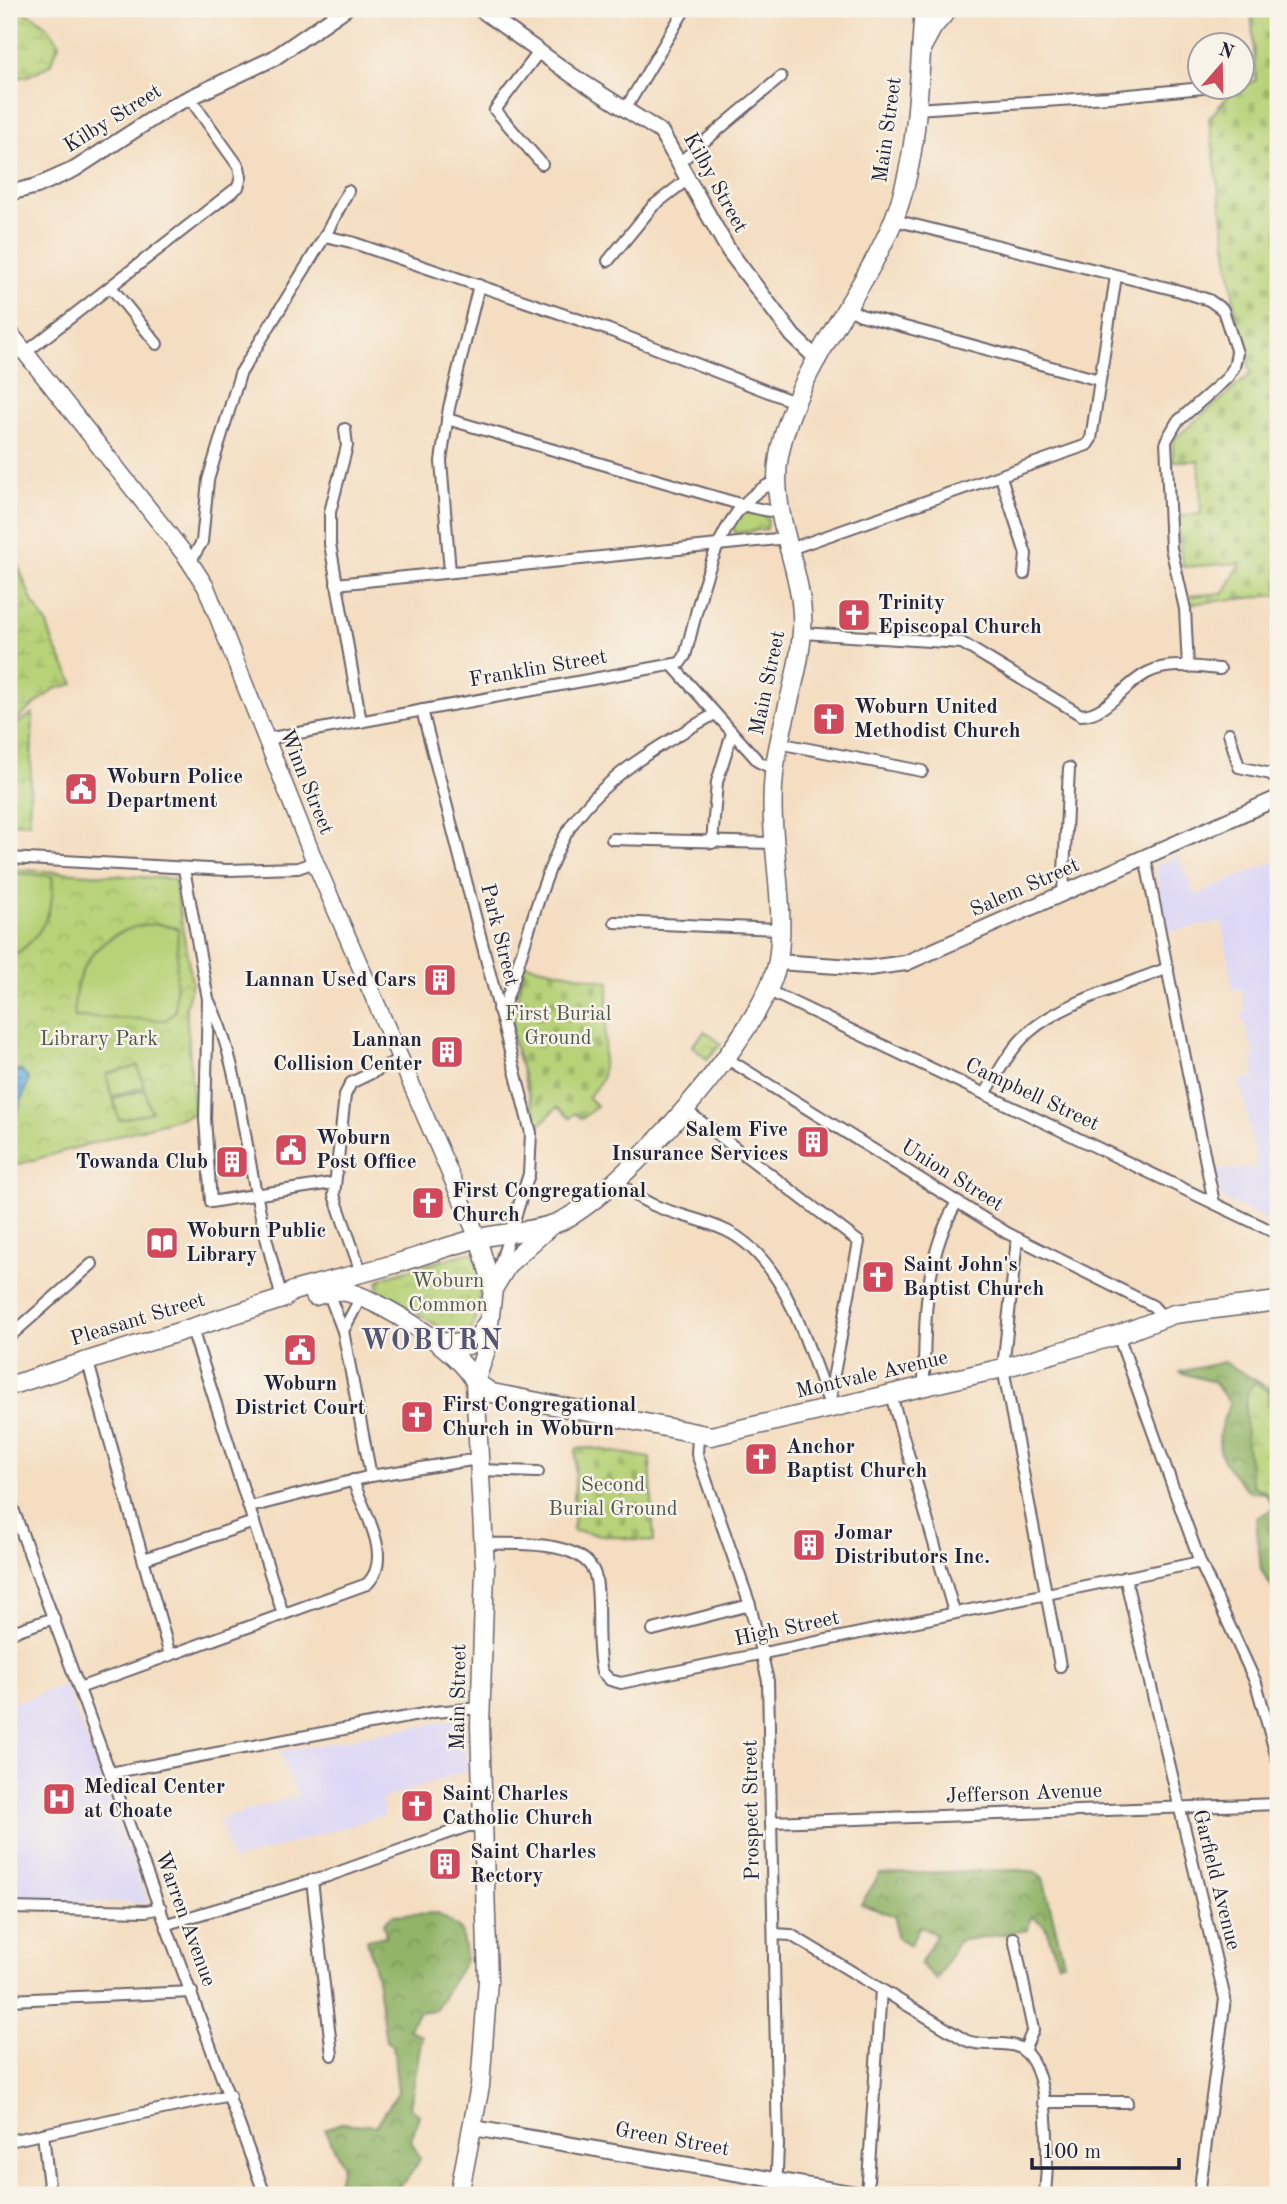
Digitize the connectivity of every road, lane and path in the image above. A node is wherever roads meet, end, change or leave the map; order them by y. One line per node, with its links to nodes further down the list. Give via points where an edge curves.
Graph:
1 (345, 9): 10 (street, Kilby Street, via 274,58)
2 (480, 9): 6 (street, Kilby Street)
3 (685, 9): 11 (street)
4 (924, 9): 7 (main road, Main Street)
5 (950, 9): 7 (main road, via 929,34)
6 (539, 52): 11 (street, Kilby Street); 14 (street, via 495,110)
7 (920, 58): 12 (main road, Main Street)
8 (781, 77): 13 (street)
9 (1186, 90): 12 (street)
10 (189, 97): 17 (street, Kilby Street, via 75,169); 23 (street, via 237,164 239,184)
11 (626, 108): 13 (street, Kilby Street, via 661,132)
12 (915, 109): 18 (main road, Main Street, via 908,171)
13 (680, 162): 15 (street, Kilby Street)
14 (542, 164)
15 (688, 179): 20 (street, via 653,206); 28 (street, Kilby Street, via 743,270 793,336)
16 (348, 191): 19 (street)
17 (9, 193)
18 (894, 220): 21 (street); 24 (main road, Main Street)
19 (325, 236): 22 (street); 39 (street, via 238,381 208,481 203,541)
20 (608, 261)
21 (1116, 276): 29 (street); 45 (street, via 1217,305 1230,325 1237,353 1227,378 1174,425 1166,445 1171,548 1185,609)
22 (479, 285): 30 (street); 31 (street)
23 (111, 287): 26 (street); 27 (street)
24 (847, 308): 28 (main road, Main Street); 29 (street)
25 (9, 333): 27 (main road, Winn Street)
26 (157, 344)
27 (25, 353): 39 (main road, Winn Street)
28 (818, 359): 30 (main road, Main Street)
29 (1099, 380): 33 (street, via 1089,444)
30 (797, 403): 34 (main road, Main Street, via 781,448)
31 (447, 419): 35 (street); 40 (street, via 441,481)
32 (345, 429): 42 (street, via 346,446 329,518)
33 (1001, 477): 37 (street); 41 (street, via 1027,554)
34 (776, 481): 35 (street); 36 (main road, Main Street)
35 (742, 505): 36 (street); 38 (street, via 733,514)
36 (780, 513): 37 (main road, Main Street)
37 (789, 543): 38 (street); 43 (main road, Main Street, via 802,597)
38 (720, 545): 40 (street); 44 (street, via 685,656)
39 (190, 562): 52 (main road, Winn Street, via 209,594)
40 (450, 572): 42 (street)
41 (1024, 574)
42 (336, 584): 49 (street)
43 (802, 633): 45 (street, via 962,643 1081,715 1094,713 1149,672); 53 (main road, Main Street)
44 (672, 665): 47 (street, Franklin Street); 48 (street)
45 (1188, 667): 46 (street)
46 (1220, 669)
47 (422, 710): 49 (street, Franklin Street); 73 (street, Park Street)
48 (715, 714): 50 (street); 73 (street, via 636,763 580,814 562,842 506,1001)
49 (360, 722): 52 (street, Franklin Street)
50 (732, 733): 55 (street, via 759,762); 60 (street, via 717,782)
51 (1229, 733): 57 (street, via 1239,767 1271,774)
52 (266, 740): 64 (main road, Winn Street)
53 (778, 743): 55 (main road, Main Street); 56 (street)
54 (1069, 768): 66 (street)
55 (774, 769): 61 (main road, Main Street)
56 (922, 771)
57 (1278, 782)
58 (1278, 798): 62 (street, Salem Street)
59 (612, 839): 60 (street)
60 (712, 843): 61 (street)
61 (776, 843): 68 (main road, Main Street)
62 (1145, 857): 66 (street, Salem Street); 70 (street)
63 (9, 858): 65 (street)
64 (315, 862): 65 (street, via 301,868 269,870); 75 (main road, Winn Street)
65 (184, 869): 72 (street)
66 (1063, 894): 69 (street, Salem Street, via 899,965 869,968)
67 (615, 922): 68 (street)
68 (780, 929): 69 (main road, Main Street)
69 (778, 962): 71 (main road, Main Street)
70 (1168, 968): 76 (street, via 1040,1024 1018,1045); 82 (street)
71 (769, 991): 74 (main road, Main Street); 76 (street, Campbell Street)
72 (208, 999): 80 (street, via 221,1025 232,1068); 80 (street, via 205,1119 211,1202)
73 (498, 1009): 84 (street, Park Street, via 532,1140 529,1174)
74 (726, 1058): 77 (main road, Main Street); 81 (street, Union Street)
75 (400, 1059): 79 (street, via 347,1088); 86 (main road, Winn Street)
76 (985, 1094): 82 (street, Campbell Street)
77 (683, 1108): 78 (main road, Main Street); 109 (street, via 859,1242)
78 (617, 1180): 83 (main road, Main Street, via 588,1205); 109 (street, via 656,1208 710,1225 744,1243 773,1272)
79 (333, 1183): 80 (street); 90 (street, via 336,1206)
80 (256, 1195): 94 (street)
81 (957, 1202): 87 (street, Union Street); 107 (street, via 933,1260)
82 (1214, 1203): 85 (street, Campbell Street)
83 (552, 1224): 84 (main road, Main Street); 91 (main road, Main Street, via 508,1264)
84 (509, 1233): 86 (main road, Main Street); 91 (street, Park Street)
85 (1278, 1234)
86 (478, 1238): 89 (main road, Pleasant Street); 91 (main road, Winn Street)
87 (1017, 1239): 96 (street, Union Street, via 1153,1306); 104 (street)
88 (92, 1264): 101 (street)
89 (385, 1267): 90 (main road, Pleasant Street); 93 (main road)
90 (360, 1272): 94 (main road, Pleasant Street, via 289,1292)
91 (493, 1289): 97 (main road, Main Street)
92 (328, 1292): 93 (main road, Pleasant Street); 94 (main road, Pleasant Street); 99 (street)
93 (360, 1297): 99 (street); 102 (main road)
94 (282, 1299): 98 (main road, Pleasant Street)
95 (1278, 1301): 96 (main road, Montvale Avenue)
96 (1163, 1317): 100 (main road, Montvale Avenue)
97 (487, 1323): 102 (main road, via 468,1345); 105 (main road, Main Street, via 485,1359)
98 (191, 1326): 103 (main road, Pleasant Street); 116 (street)
99 (344, 1331): 113 (street)
100 (1118, 1335): 104 (main road, Montvale Avenue); 120 (street)
101 (9, 1336)
102 (436, 1340): 105 (main road, via 466,1366)
103 (87, 1359): 106 (main road, Pleasant Street); 119 (street)
104 (1003, 1368): 107 (main road, Montvale Avenue); 122 (street)
105 (475, 1382): 110 (main road, Montvale Avenue, via 492,1393); 111 (main road, Main Street)
106 (9, 1386)
107 (924, 1387): 108 (main road, Montvale Avenue)
108 (891, 1395): 109 (main road, Montvale Avenue); 124 (street)
109 (831, 1408): 110 (main road, Montvale Avenue)
110 (698, 1436): 123 (street, Prospect Street, via 697,1454)
111 (478, 1464): 112 (street); 113 (street); 118 (main road, Main Street)
112 (538, 1472)
113 (371, 1476): 114 (street)
114 (353, 1480): 116 (street); 125 (street, via 376,1544 374,1575 358,1589)
115 (9, 1498): 126 (street, Warren Avenue)
116 (250, 1507): 117 (street)
117 (254, 1522): 119 (street); 125 (street)
118 (483, 1544): 129 (street, High Street, via 547,1545 590,1566 596,1583 601,1667 612,1681 635,1682); 133 (main road, Main Street)
119 (144, 1559): 130 (street)
120 (1200, 1562): 121 (street, High Street); 134 (street, via 1256,1683)
121 (1125, 1577): 122 (street, High Street); 137 (street, Garfield Avenue)
122 (1048, 1592): 124 (street, High Street); 131 (street)
123 (750, 1605): 127 (street); 129 (street, Prospect Street)
124 (954, 1612): 129 (street, High Street)
125 (283, 1614): 130 (street)
126 (54, 1618): 128 (street); 132 (street, Warren Avenue)
127 (653, 1630)
128 (9, 1633)
129 (764, 1654): 138 (street, Prospect Street)
130 (170, 1655): 132 (street)
131 (1060, 1666)
132 (79, 1688): 135 (street, Warren Avenue)
133 (480, 1708): 135 (street, via 423,1714); 139 (main road, Main Street)
134 (1278, 1762)
135 (110, 1773): 142 (street, Warren Avenue)
136 (1278, 1804): 137 (street, Jefferson Avenue)
137 (1178, 1807): 138 (street, Jefferson Avenue); 164 (street, Garfield Avenue, via 1225,2002)
138 (771, 1822): 144 (street, Prospect Street)
139 (483, 1826): 140 (street, via 468,1826); 154 (main road, Main Street, via 487,2012)
140 (312, 1880): 143 (street); 150 (street)
141 (9, 1908): 142 (street)
142 (161, 1908): 143 (street, Warren Avenue)
143 (167, 1924): 147 (street, Warren Avenue)
144 (774, 1934): 146 (street, via 791,1935); 157 (street, Prospect Street)
145 (1014, 1938): 149 (street, via 1033,2030)
146 (881, 1990): 149 (street, via 970,2043 1007,2044); 162 (street)
147 (191, 1992): 148 (street); 151 (street, Warren Avenue)
148 (9, 2000)
149 (1024, 2051): 152 (street, via 1037,2067)
150 (332, 2055)
151 (230, 2095): 155 (street); 158 (street, Warren Avenue)
152 (1043, 2102): 153 (street); 163 (street)
153 (1127, 2102)
154 (474, 2128): 157 (street, Green Street); 161 (main road, Main Street)
155 (43, 2134): 156 (street); 159 (street)
156 (9, 2141)
157 (777, 2188): 162 (street, Green Street)
158 (265, 2193): 160 (street)
159 (50, 2195)
160 (246, 2195)
161 (459, 2195)
162 (864, 2195)
163 (1045, 2195)
164 (1199, 2195)

